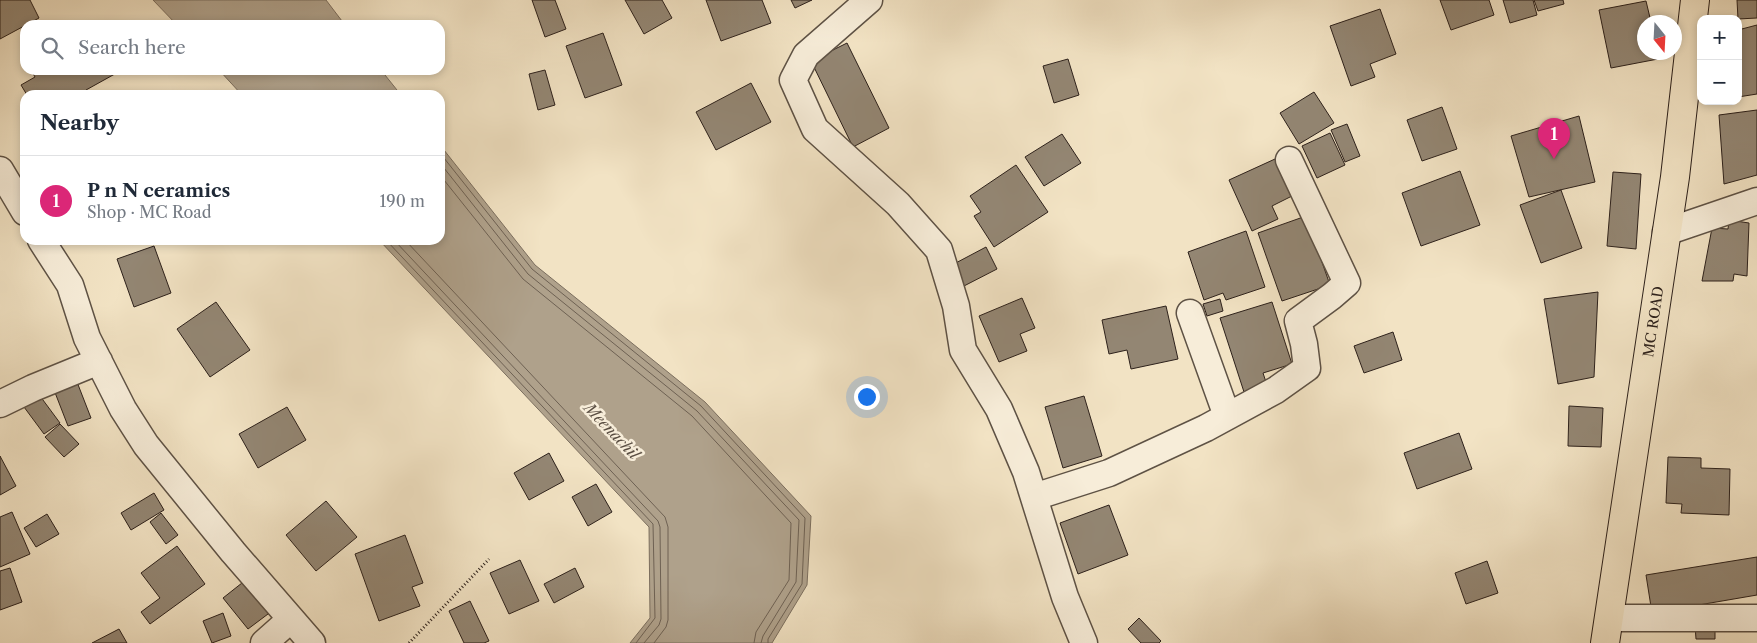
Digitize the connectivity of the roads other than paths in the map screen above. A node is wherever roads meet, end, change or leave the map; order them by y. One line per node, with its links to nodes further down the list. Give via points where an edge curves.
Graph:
1 (869, 0): 13 (street, via 806,55 793,80 815,130 898,204 939,250 956,306 963,350 999,409)
2 (1695, 0): 7 (main road, MC ROAD)
3 (1289, 160): 12 (street, via 1347,283 1298,322 1307,368 1276,390)
4 (0, 170): 6 (street)
5 (1757, 200): 7 (street)
6 (20, 204)
7 (1666, 232): 16 (main road, MC ROAD)
8 (44, 245): 10 (street, via 70,285 87,338)
9 (1190, 313): 12 (street)
10 (99, 361): 11 (street); 15 (street, via 146,445)
11 (0, 404)
12 (1227, 416): 13 (street, via 1109,473)
13 (1034, 497): 19 (street, via 1065,597)
14 (1757, 618): 16 (street)
15 (291, 619): 17 (street); 18 (street)
16 (1607, 630)
17 (264, 643)
18 (312, 643)
19 (1084, 643)

